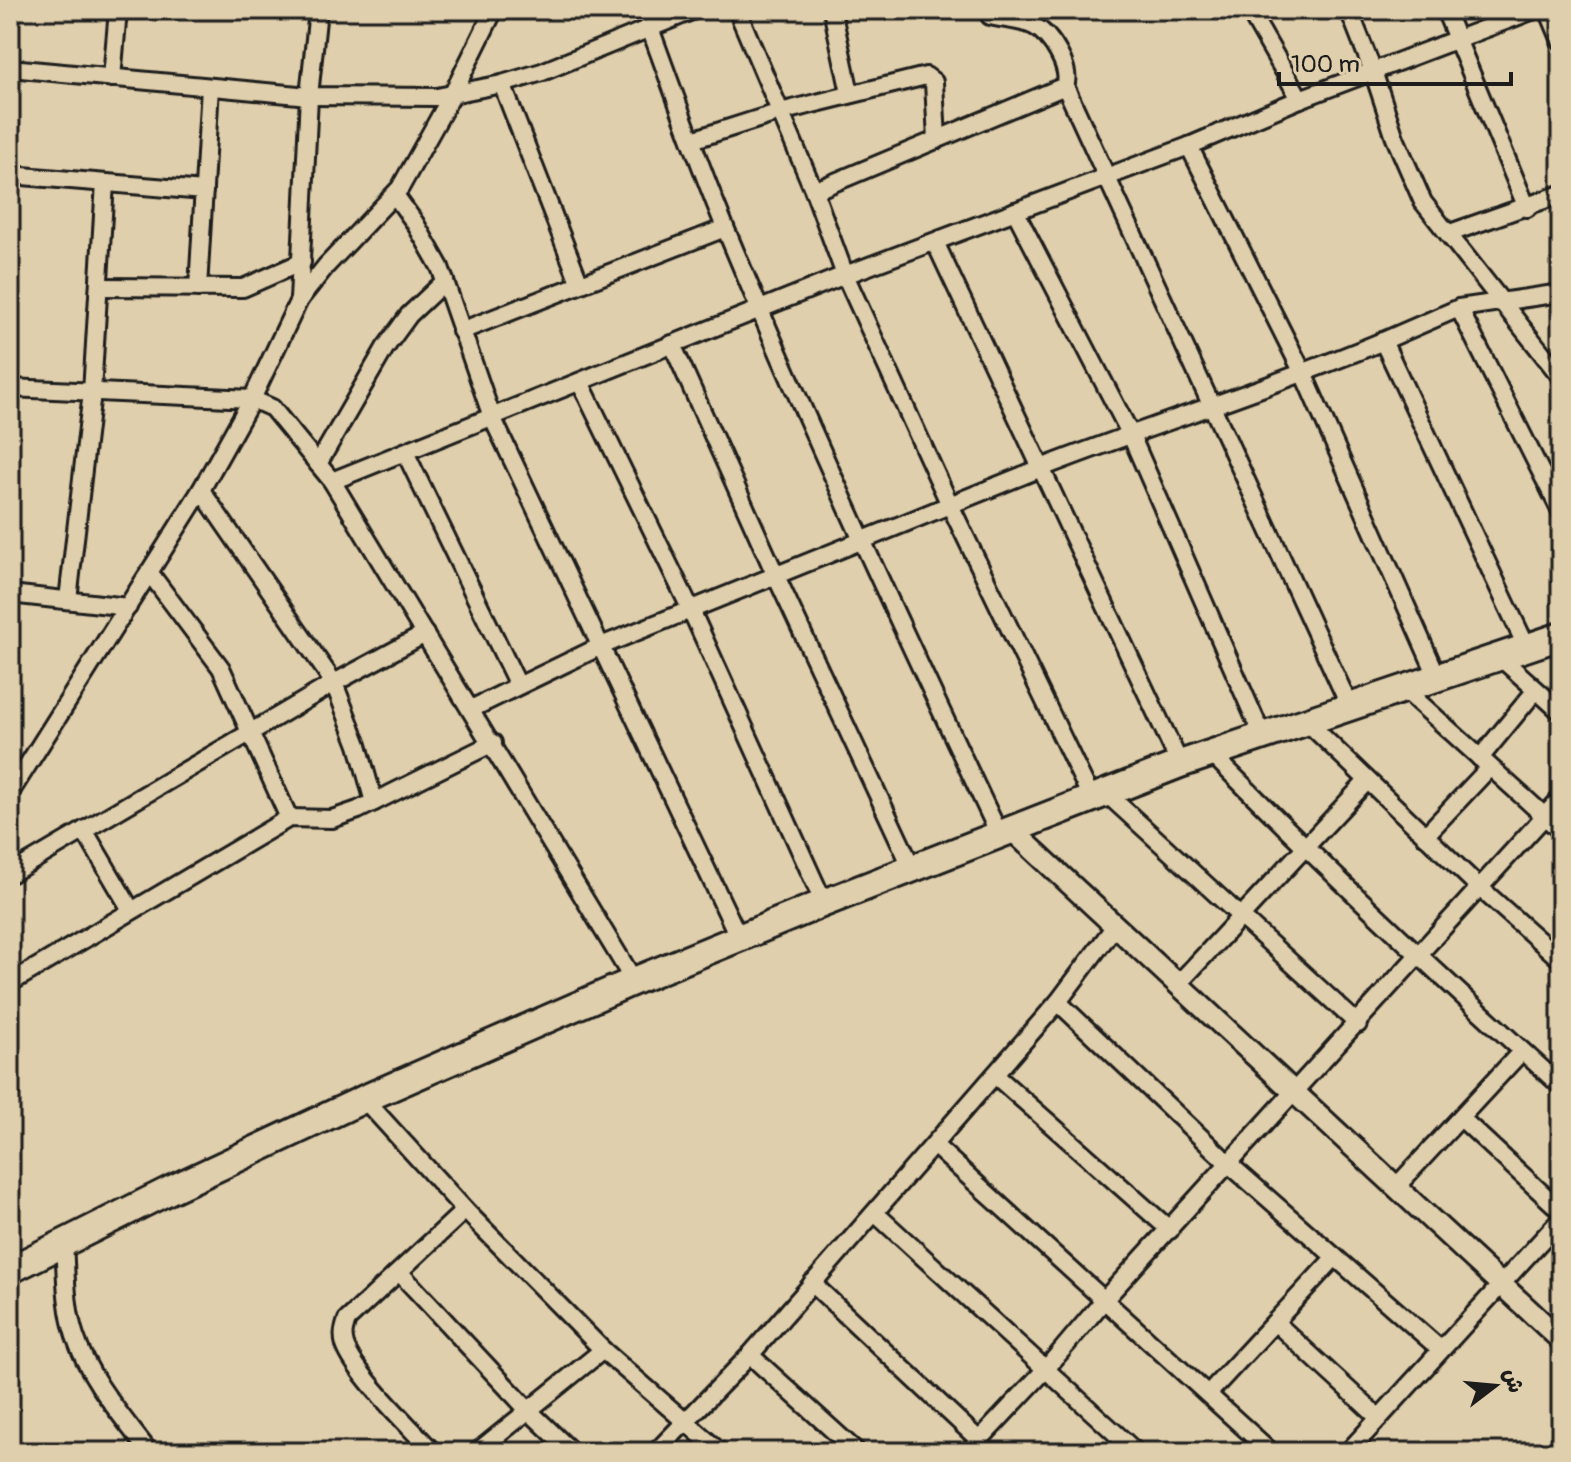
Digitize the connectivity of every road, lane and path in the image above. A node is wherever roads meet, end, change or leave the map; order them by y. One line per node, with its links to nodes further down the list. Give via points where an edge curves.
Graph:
1 (118, 10): 18 (street)
2 (318, 10): 24 (street)
3 (494, 10): 23 (street)
4 (737, 10): 26 (street)
5 (832, 10): 22 (street)
6 (987, 10): 20 (street, via 990,16 1034,26 1049,40 1067,74)
7 (1249, 10): 25 (street)
8 (1349, 10): 17 (street)
9 (1445, 10): 14 (street)
10 (1534, 10): 14 (street)
11 (1548, 10): 15 (street)
12 (688, 11): 13 (street)
13 (650, 28): 19 (street); 27 (street)
14 (1458, 39): 17 (street); 37 (street)
15 (1561, 41)
16 (10, 68): 18 (street)
17 (1373, 71): 25 (street); 40 (street, via 1423,202)
18 (112, 78): 21 (street)
19 (502, 84): 23 (street); 45 (street)
20 (1065, 86): 28 (street); 31 (street)
21 (210, 87): 24 (street); 33 (street)
22 (850, 93): 26 (street); 28 (street, via 929,76 934,82)
23 (452, 95): 24 (street); 36 (street)
24 (309, 96): 42 (street)
25 (1300, 99): 29 (street)
26 (780, 112): 27 (street); 34 (street)
27 (692, 140): 39 (street)
28 (937, 140): 34 (street)
29 (1189, 146): 31 (street); 56 (street)
30 (10, 175): 32 (street)
31 (1107, 177): 38 (street); 62 (street)
32 (105, 183): 33 (street); 46 (street)
33 (204, 191): 47 (street)
34 (814, 191): 43 (street)
35 (1561, 194): 37 (street)
36 (395, 195): 44 (street); 49 (street)
37 (1527, 208): 40 (street)
38 (1015, 211): 41 (street); 64 (street)
39 (725, 228): 45 (street); 52 (street)
40 (1450, 233): 50 (street)
41 (935, 242): 43 (street); 67 (street)
42 (302, 262): 47 (street, via 243,288); 49 (street)
43 (845, 275): 52 (street); 70 (street)
44 (445, 281): 53 (street); 66 (street, via 409,315 385,348)
45 (580, 284): 53 (street)
46 (99, 287): 47 (street); 60 (street)
47 (198, 288)
48 (1561, 293): 50 (street)
49 (299, 300): 61 (street)
50 (1502, 301): 51 (street); 57 (street)
51 (1459, 308): 54 (street); 71 (street)
52 (760, 310): 55 (street); 72 (street)
53 (461, 331): 63 (street)
54 (1383, 341): 56 (street); 82 (street)
55 (672, 344): 58 (street); 74 (street)
56 (1303, 373): 62 (street); 84 (street)
57 (1561, 377)
58 (580, 382): 63 (street); 78 (street)
59 (10, 388): 60 (street)
60 (92, 392): 61 (street); 76 (street)
61 (252, 399): 66 (street, via 272,408); 69 (street)
62 (1212, 404): 64 (street); 89 (street)
63 (492, 417): 65 (street); 81 (street)
64 (1130, 433): 67 (street); 94 (street)
65 (405, 452): 68 (street); 86 (street)
66 (318, 464): 68 (street)
67 (1041, 468): 70 (street); 98 (street)
68 (332, 481): 79 (street)
69 (201, 490): 73 (street); 85 (street)
70 (950, 505): 72 (street); 101 (street)
71 (1561, 512)
72 (861, 541): 74 (street); 108 (street)
73 (149, 572): 77 (street); 93 (street, via 221,668)
74 (776, 576): 78 (street); 111 (street)
75 (10, 594): 76 (street)
76 (68, 600): 77 (street)
77 (128, 607): 100 (street)
78 (691, 610): 81 (street); 114 (street)
79 (425, 634): 85 (street); 90 (street)
80 (1561, 636): 82 (main road)
81 (601, 646): 86 (street); 118 (street)
82 (1527, 648): 83 (main road)
83 (1501, 658): 84 (main road); 88 (street)
84 (1438, 678): 87 (main road)
85 (334, 683): 93 (street); 103 (street)
86 (518, 685): 90 (street)
87 (1404, 689): 89 (main road); 97 (street)
88 (1536, 690): 91 (street); 97 (street)
89 (1350, 707): 92 (main road)
90 (471, 709): 95 (street)
91 (1561, 712)
92 (1305, 720): 94 (main road); 99 (street)
93 (251, 731): 105 (street); 106 (street)
94 (1262, 735): 96 (main road)
95 (493, 743): 103 (street); 121 (street)
96 (1211, 753): 98 (main road); 110 (street)
97 (1485, 762): 104 (street); 109 (street)
98 (1180, 764): 101 (main road)
99 (1367, 781): 109 (street); 110 (street)
100 (10, 793)
101 (1100, 797): 108 (main road); 116 (street)
102 (1561, 798): 104 (street)
103 (374, 802): 105 (street, via 332,819)
104 (1544, 817): 107 (street); 113 (street)
105 (289, 818): 115 (street)
106 (84, 830): 112 (street); 115 (street)
107 (1561, 831)
108 (1005, 832): 111 (main road); 117 (street)
109 (1425, 836): 113 (street)
110 (1305, 848): 116 (street); 119 (street)
111 (912, 868): 114 (main road)
112 (10, 874)
113 (1480, 888): 119 (street); 120 (street)
114 (824, 903): 118 (main road)
115 (131, 910): 122 (street)
116 (1242, 917): 123 (street); 125 (street)
117 (1115, 926): 123 (street); 124 (street)
118 (739, 938): 121 (main road)
119 (1418, 956): 125 (street); 126 (street)
120 (1561, 960)
121 (634, 981): 130 (main road)
122 (10, 983)
123 (1178, 984): 129 (street)
124 (1058, 1002): 127 (street); 133 (street)
125 (1358, 1024): 129 (street)
126 (1522, 1051): 128 (street); 131 (street)
127 (995, 1075): 132 (street); 139 (street)
128 (1561, 1086)
129 (1294, 1095): 133 (street); 134 (street)
130 (364, 1099): 135 (street); 140 (main road)
131 (1461, 1118): 134 (street); 136 (street)
132 (934, 1145): 137 (street); 146 (street)
133 (1229, 1164): 139 (street); 141 (street)
134 (1395, 1188): 145 (street)
135 (465, 1210): 143 (street); 150 (street)
136 (1561, 1211)
137 (875, 1213): 144 (street); 152 (street)
138 (1561, 1219): 145 (street)
139 (1170, 1230): 146 (street)
140 (64, 1242): 142 (main road); 158 (street, via 69,1312 83,1356)
141 (1335, 1257): 147 (street); 149 (street)
142 (10, 1270)
143 (400, 1273): 154 (street); 159 (street, via 347,1320 343,1332 356,1366)
144 (812, 1283): 151 (street); 157 (street)
145 (1500, 1284): 148 (street); 149 (street)
146 (1105, 1299): 152 (street); 153 (street)
147 (1275, 1322): 153 (street); 155 (street)
148 (1561, 1340)
149 (1440, 1349): 155 (street)
150 (603, 1350): 154 (street); 156 (street)
151 (750, 1355): 156 (street); 164 (street)
152 (1045, 1370): 157 (street); 165 (street)
153 (1208, 1394): 166 (street)
154 (528, 1410): 160 (street); 161 (street)
155 (1379, 1418): 167 (street)
156 (686, 1421): 162 (street); 163 (street)
157 (973, 1446)
158 (149, 1452)
159 (433, 1452)
160 (477, 1452)
161 (572, 1452)
162 (656, 1452)
163 (720, 1452)
164 (857, 1452)
165 (1136, 1452)
166 (1271, 1452)
167 (1348, 1452)

